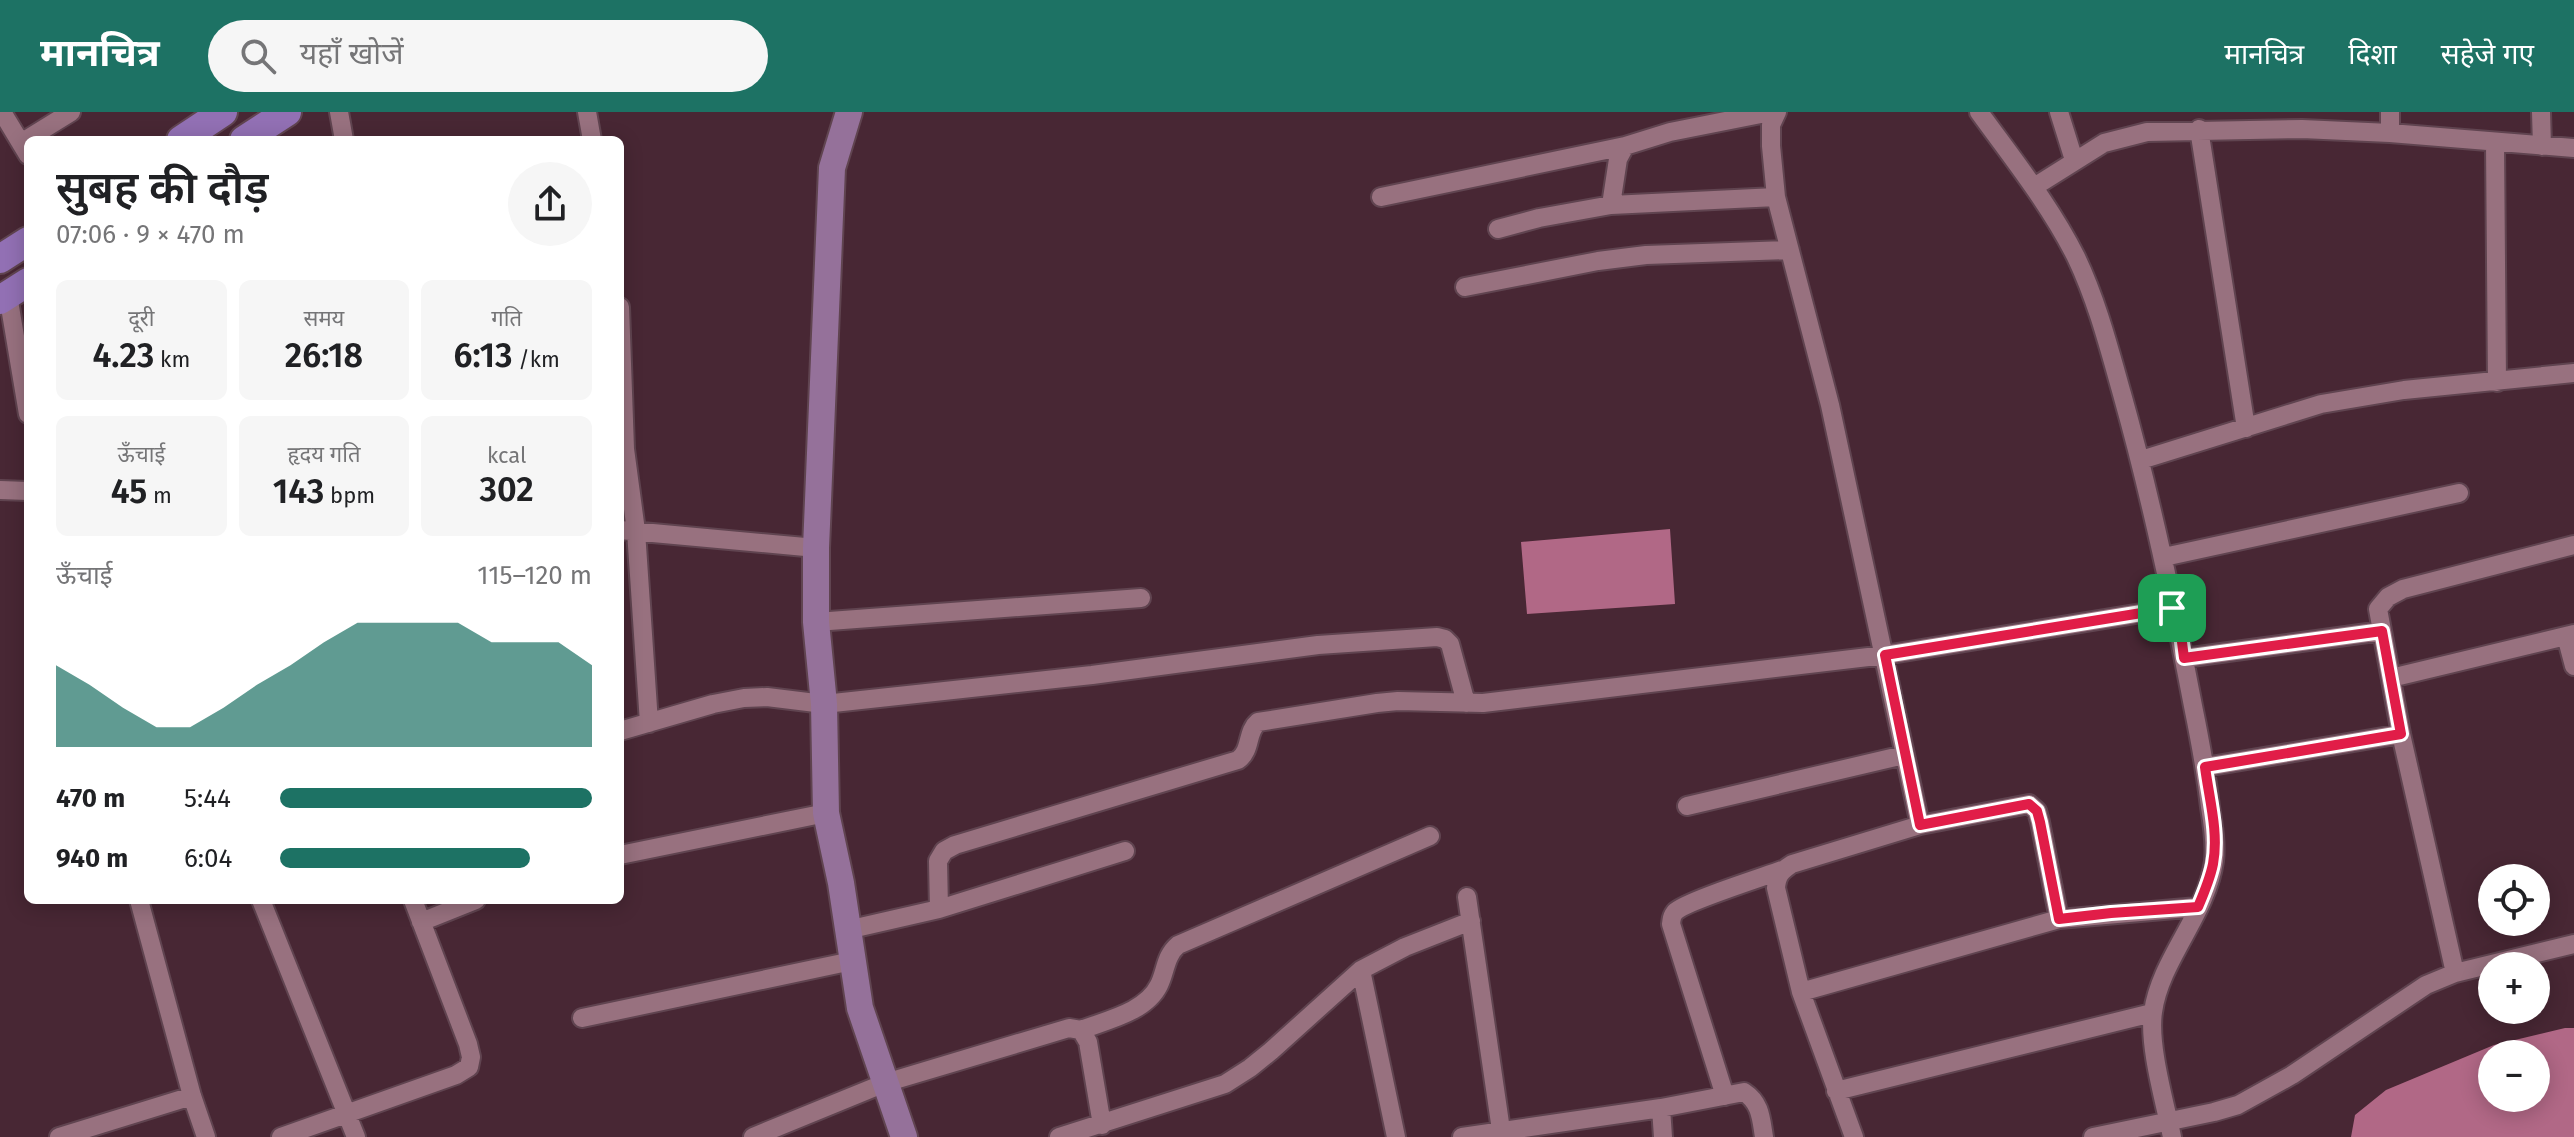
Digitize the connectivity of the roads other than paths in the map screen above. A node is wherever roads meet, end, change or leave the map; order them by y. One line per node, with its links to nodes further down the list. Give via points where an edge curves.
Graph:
1 (2, 112): 24 (street)
2 (71, 112): 16 (street)
3 (223, 112): 17 (main road)
4 (287, 112): 18 (main road)
5 (339, 112): 19 (street)
6 (587, 112): 20 (street)
7 (849, 112): 48 (street, via 832,168)
8 (1774, 112): 22 (street); 29 (street)
9 (1979, 112): 27 (street)
10 (2059, 112): 26 (street)
11 (2390, 112): 15 (street)
12 (2541, 112): 23 (street)
13 (2302, 121): 14 (street); 15 (street)
14 (2189, 124): 26 (street, via 2125,136); 40 (street)
15 (2390, 133): 21 (street)
16 (41, 136)
17 (187, 136)
18 (250, 136)
19 (343, 136)
20 (591, 136)
21 (2495, 143): 23 (street); 38 (street)
22 (1625, 146): 28 (street); 30 (street)
23 (2542, 146): 25 (street)
24 (24, 147)
25 (2574, 148)
26 (2074, 160): 27 (street)
27 (2034, 187): 41 (street, via 2076,257 2094,300)
28 (1381, 197)
29 (1776, 197): 30 (street); 33 (street)
30 (1611, 205): 31 (street)
31 (1498, 229)
32 (24, 244): 34 (main road)
33 (1790, 250): 35 (street, via 1646,255); 55 (street)
34 (0, 259)
35 (1465, 287)
36 (12, 292): 39 (street)
37 (2574, 373): 38 (street)
38 (2497, 382): 40 (street, via 2363,396)
39 (24, 384)
40 (2246, 428): 41 (street)
41 (2141, 460): 49 (street)
42 (624, 475): 46 (street)
43 (0, 490): 44 (street)
44 (24, 491)
45 (2459, 493): 49 (street)
46 (628, 530): 48 (street); 61 (street)
47 (2574, 545): 53 (street, via 2403,589 2378,609)
48 (816, 548): 52 (street)
49 (2164, 557): 51 (street)
50 (1141, 598): 52 (street)
51 (2172, 608): 55 (street); 56 (street)
52 (816, 622): 60 (street)
53 (2382, 631): 56 (street); 58 (street)
54 (2570, 635): 57 (street); 58 (street)
55 (1885, 655): 59 (street); 64 (street)
56 (2184, 658): 65 (street)
57 (2574, 666)
58 (2391, 678): 63 (street)
59 (1466, 703): 60 (street, via 1450,644 1437,637 1318,645); 79 (street, via 1387,702 1258,722 1238,760 944,851 938,861)
60 (824, 704): 61 (street, via 744,698); 67 (street)
61 (649, 723): 62 (street)
62 (624, 730)
63 (2401, 734): 65 (street); 87 (street)
64 (1904, 755): 66 (street); 68 (street)
65 (2205, 767): 78 (street, via 2214,861)
66 (1687, 806)
67 (826, 813): 71 (street); 83 (street)
68 (1920, 825): 72 (street); 80 (street, via 2029,804 2040,822)
69 (1430, 836): 91 (street, via 1178,945 1147,1001)
70 (1125, 851): 79 (street)
71 (624, 854)
72 (1782, 870): 88 (street, via 1776,888); 95 (street, via 1672,916)
73 (1467, 897): 81 (street)
74 (140, 904): 94 (street)
75 (263, 904): 97 (street)
76 (414, 904): 82 (street)
77 (466, 904): 82 (street)
78 (2198, 907): 80 (street); 89 (street)
79 (939, 909): 83 (street)
80 (2059, 919): 88 (street)
81 (1471, 921): 86 (street); 100 (street)
82 (421, 922): 97 (street, via 468,1044 469,1067)
83 (847, 930): 85 (street)
84 (2574, 944): 87 (street)
85 (852, 961): 90 (street); 92 (street, via 860,1008)
86 (1361, 970): 98 (street, via 1271,1051 1225,1084); 109 (street)
87 (2455, 973): 99 (street, via 2397,1003 2264,1092)
88 (1801, 992): 93 (street)
89 (2152, 1013): 93 (street); 99 (street)
90 (582, 1018)
91 (1081, 1030): 92 (street, via 1069,1028); 98 (street, via 1088,1042)
92 (885, 1083): 106 (street); 107 (street)
93 (1836, 1091): 113 (street)
94 (192, 1096): 102 (street); 103 (street)
95 (1725, 1096): 96 (street); 112 (street, via 1744,1092 1754,1099)
96 (1661, 1108): 101 (street); 111 (street)
97 (346, 1112): 104 (street); 105 (street)
98 (1102, 1125): 108 (street)
99 (2170, 1129): 114 (street)
100 (1501, 1130): 101 (street); 110 (street)
101 (1550, 1130)
102 (59, 1137)
103 (206, 1137)
104 (281, 1137)
105 (356, 1137)
106 (753, 1137)
107 (904, 1137)
108 (1059, 1137)
109 (1396, 1137)
110 (1462, 1137)
111 (1663, 1137)
112 (1764, 1137)
113 (1854, 1137)
114 (2093, 1137)

